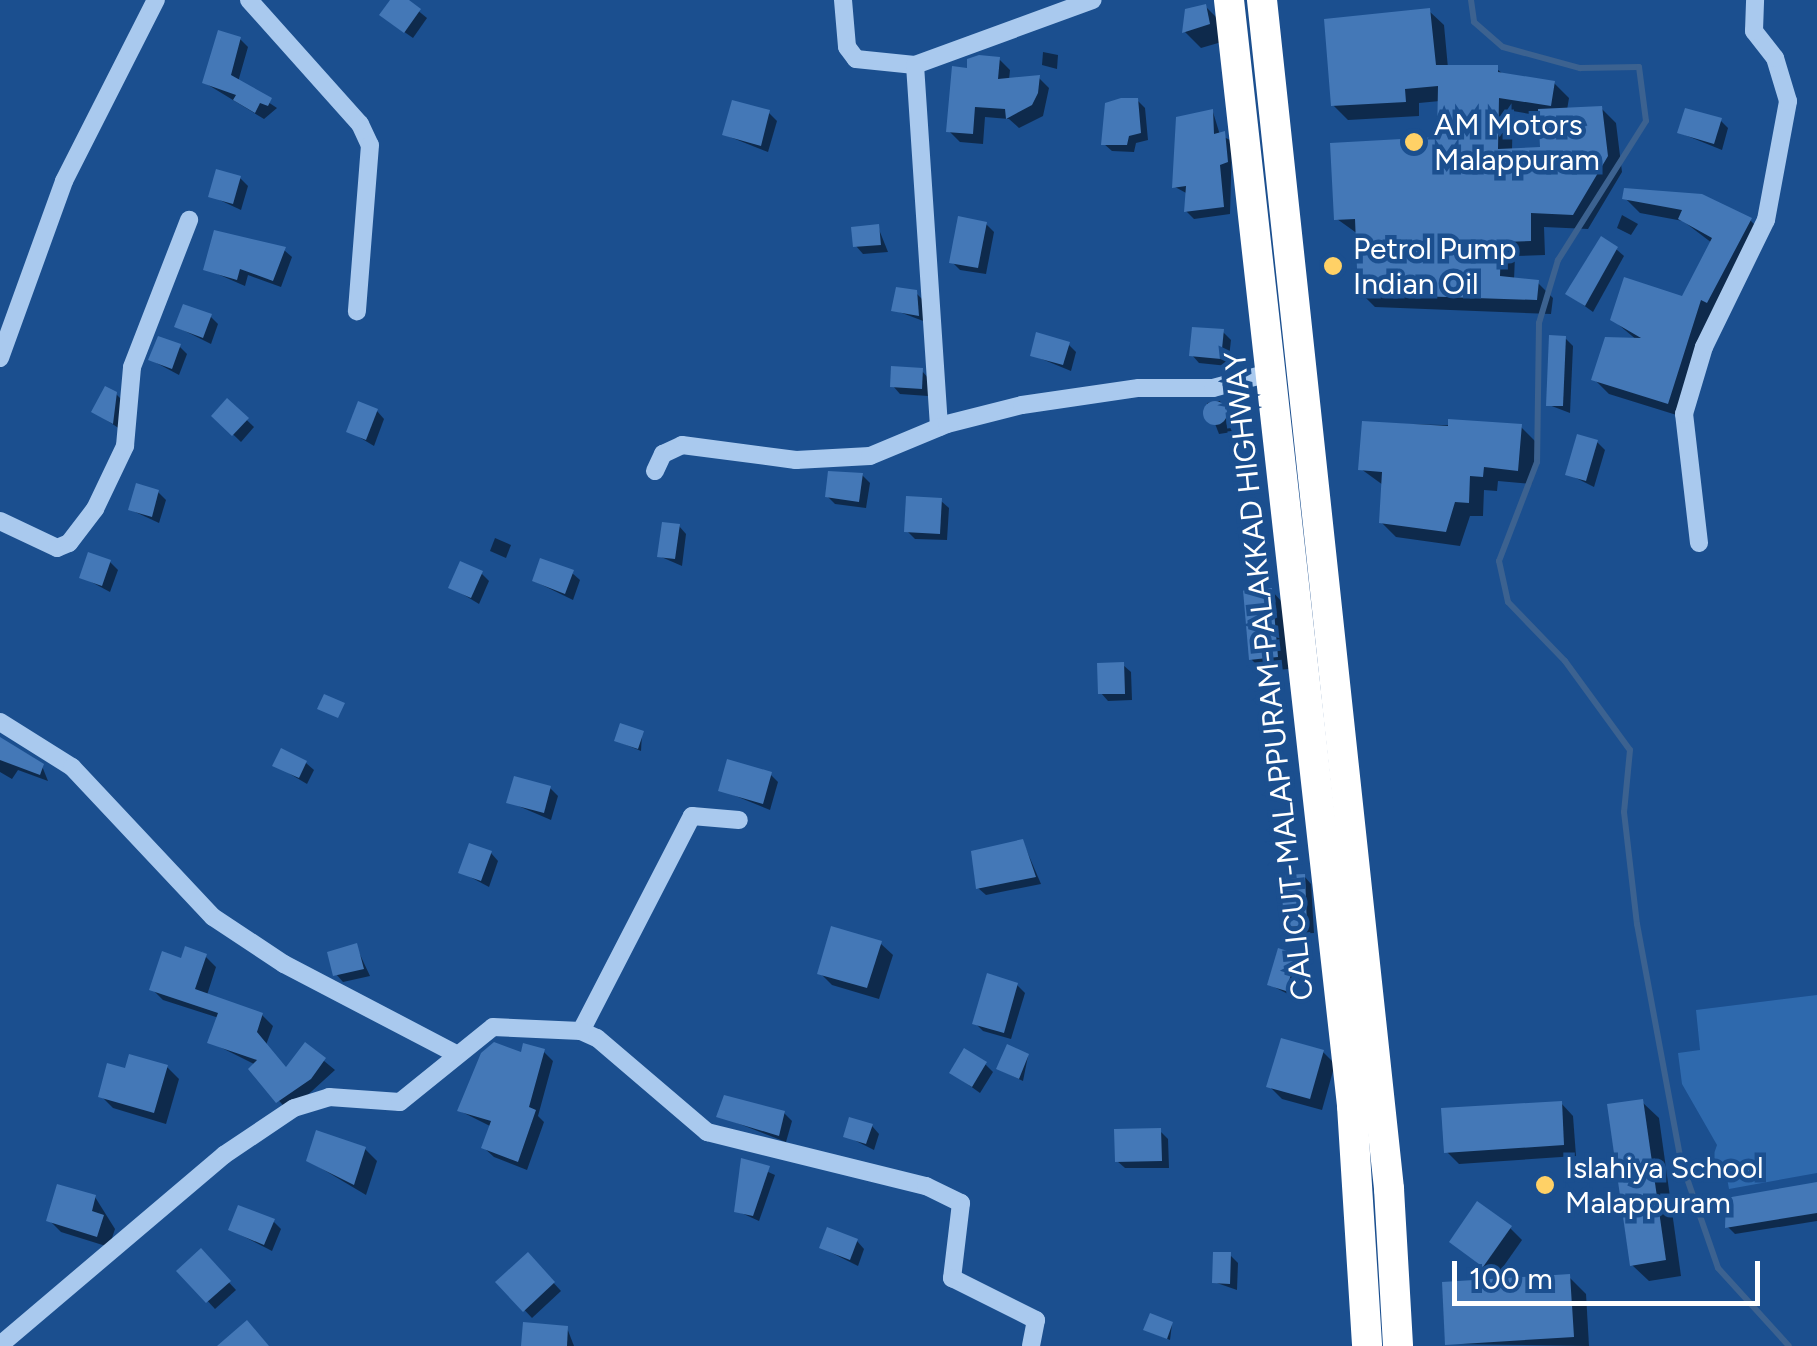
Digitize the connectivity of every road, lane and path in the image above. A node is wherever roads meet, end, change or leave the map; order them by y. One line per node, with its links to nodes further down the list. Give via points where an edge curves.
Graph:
1 (156, 0): 11 (street, via 64,181)
2 (249, 0): 10 (street, via 360,124 370,145)
3 (843, 0): 8 (street, via 847,47 856,59)
4 (1093, 0): 8 (street)
5 (1229, 0): 12 (highway, CALICUT-MALAPPURAM-PALAKKAD HIGHWAY)
6 (1262, 0): 24 (highway, via 1387,1169)
7 (1755, 0): 16 (street, via 1754,31 1776,58 1788,101 1766,220 1704,347 1684,414)
8 (915, 66): 13 (street)
9 (189, 220): 15 (street, via 132,367 124,446 95,509 69,543 56,548)
10 (357, 310)
11 (0, 358)
12 (1270, 374): 13 (street, via 1212,388 1139,388 1022,405); 23 (highway, CALICUT-MALAPPURAM-PALAKKAD HIGHWAY, via 1352,1106)
13 (940, 427): 14 (street, via 901,448 796,460 682,444 663,454)
14 (655, 472)
15 (0, 522)
16 (1699, 543)
17 (0, 722): 20 (street, via 72,767 213,917 284,964)
18 (739, 820): 19 (street, via 692,816)
19 (581, 1031): 20 (street, via 493,1027); 22 (street, via 598,1038 707,1132 926,1186 960,1203 952,1278 1036,1320)
20 (456, 1054): 21 (street, via 400,1102 329,1098 294,1108 224,1156)
21 (0, 1345)
22 (1032, 1346)
23 (1367, 1346)
24 (1398, 1346)

